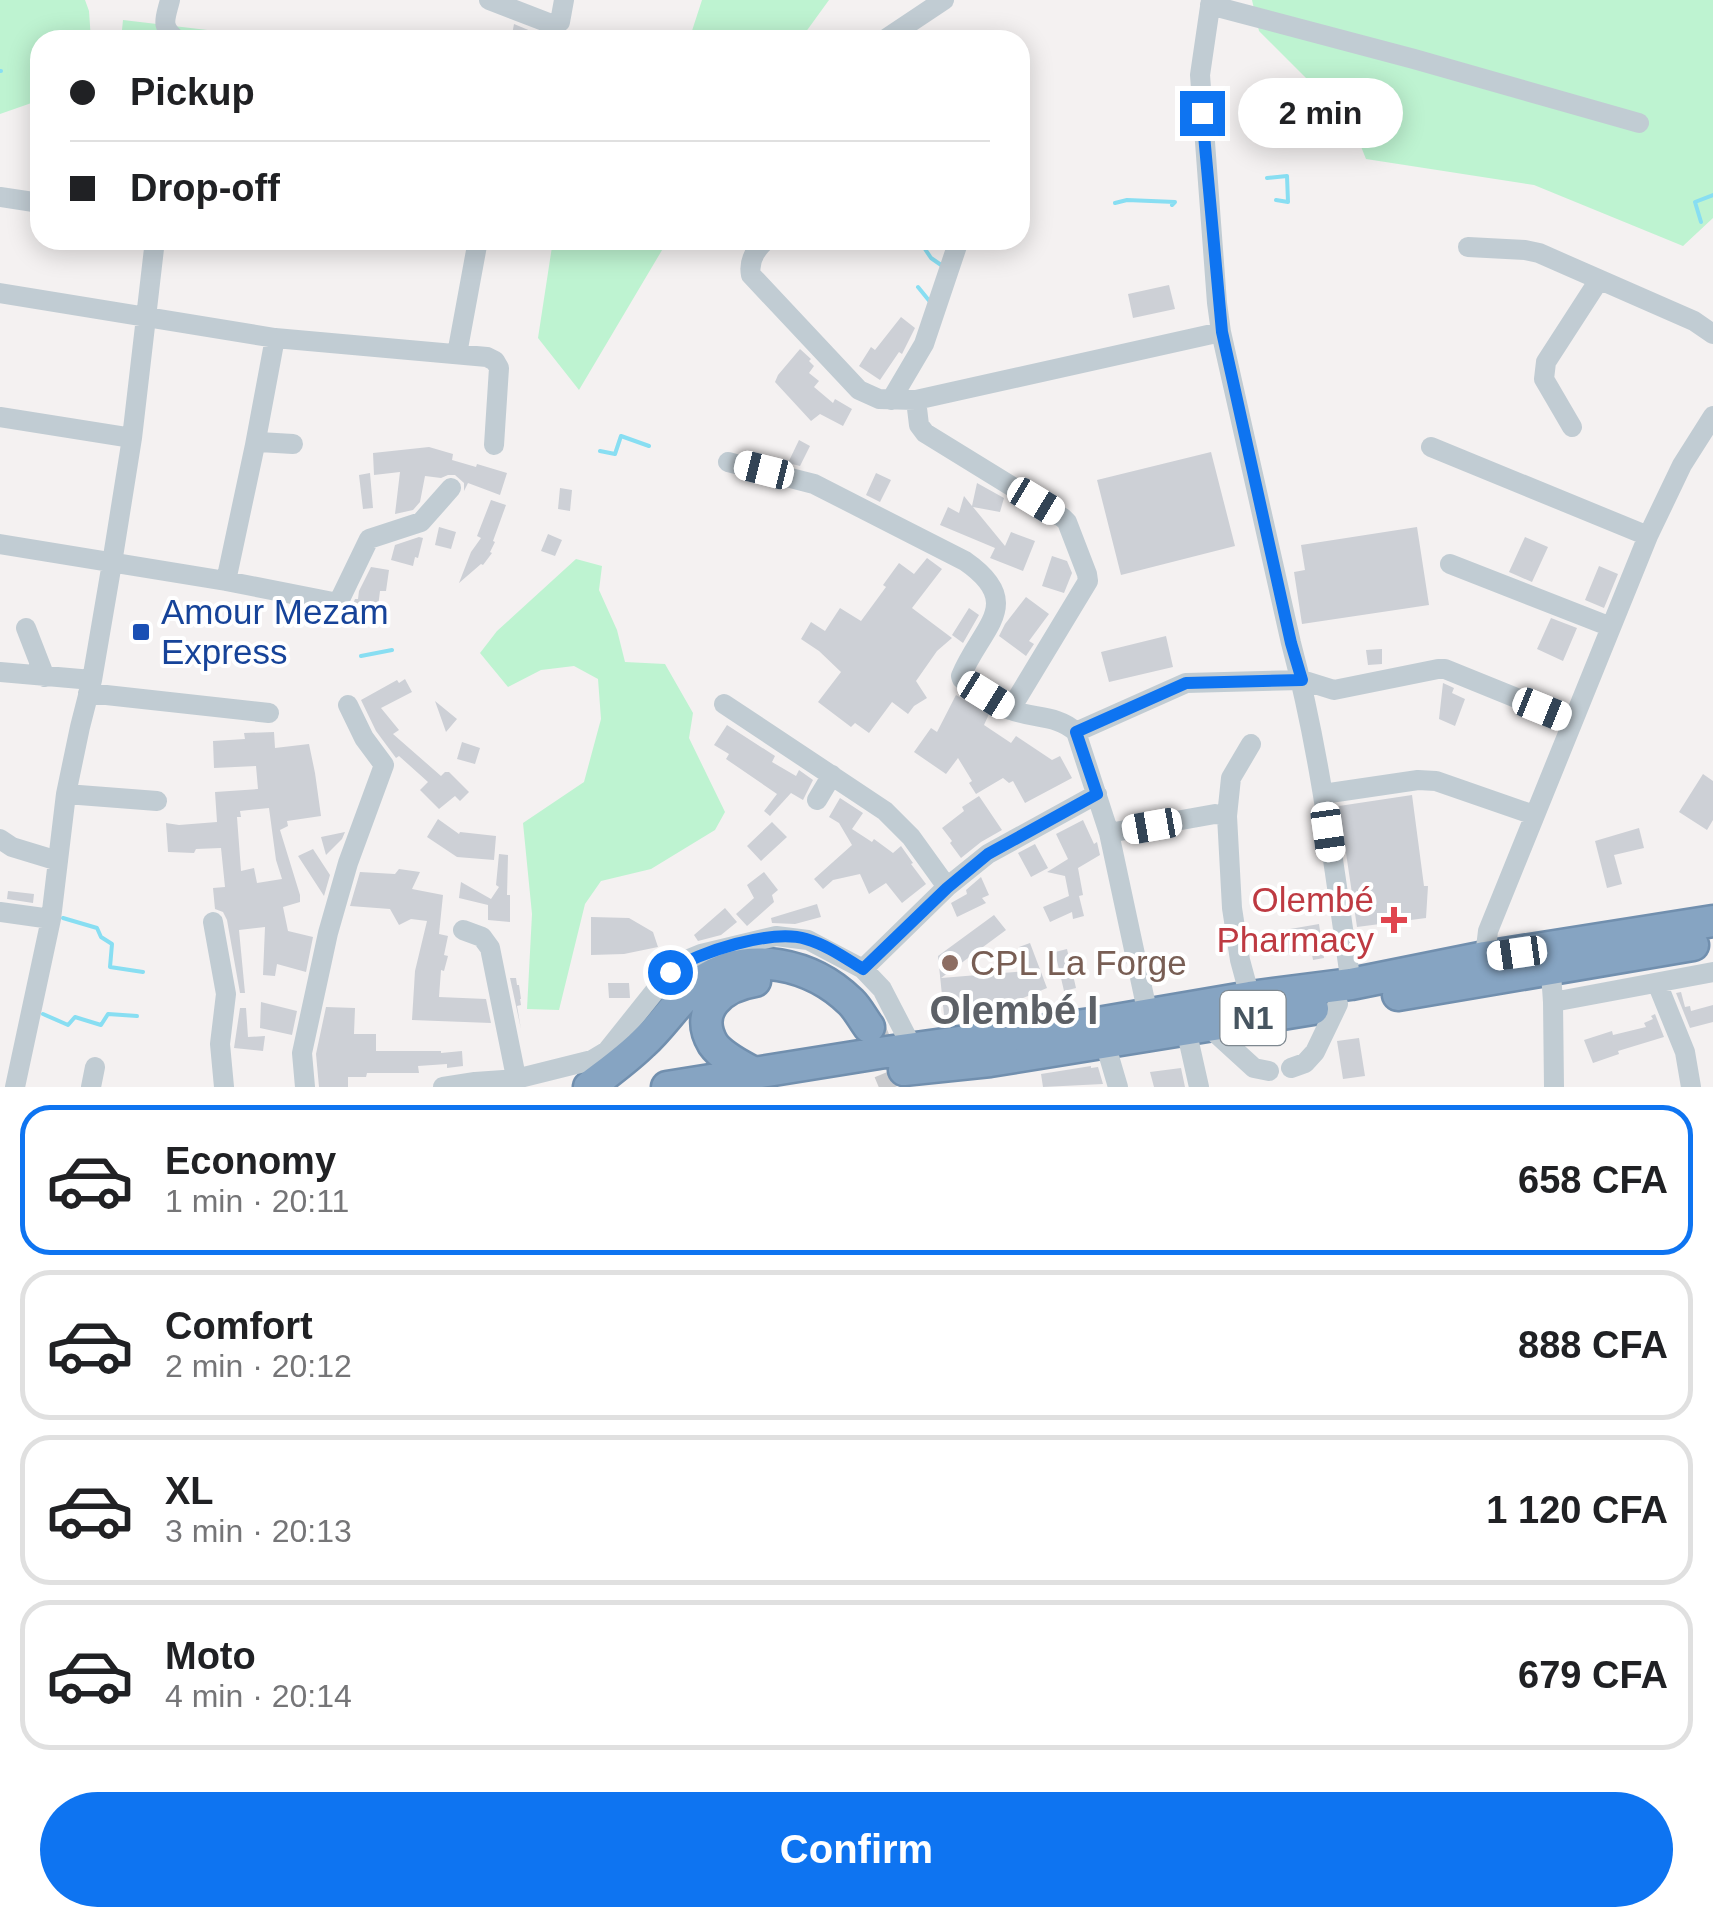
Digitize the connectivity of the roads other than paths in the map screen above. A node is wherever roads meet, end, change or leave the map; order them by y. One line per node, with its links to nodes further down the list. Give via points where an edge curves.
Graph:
1 (170, 0): 6 (street)
2 (489, 0): 3 (street, via 557,24)
3 (564, 0)
4 (944, 0): 7 (street)
5 (1210, 3): 8 (street); 19 (street, via 1200,75)
6 (167, 30)
7 (899, 30)
8 (1639, 123)
9 (0, 196): 10 (street)
10 (30, 201)
11 (1468, 247): 16 (street, via 1525,250)
12 (154, 250): 18 (street)
13 (476, 250): 22 (street)
14 (757, 250): 23 (street, via 751,275 859,390)
15 (956, 250): 23 (street, via 924,344)
16 (1600, 280): 20 (street); 27 (street, via 1543,371)
17 (0, 293): 18 (street)
18 (146, 316): 21 (street); 28 (street)
19 (1222, 332): 24 (street); 45 (street)
20 (1713, 334)
21 (275, 338): 22 (street); 31 (street)
22 (456, 354): 32 (street, via 486,357 499,368)
23 (891, 400): 24 (street)
24 (916, 400): 49 (street, via 924,433 1067,522 1087,574)
25 (1713, 416): 30 (street)
26 (0, 418): 28 (street)
27 (1572, 427)
28 (132, 438): 38 (street)
29 (293, 444): 31 (street)
30 (1706, 444): 36 (street, via 1682,465)
31 (255, 445): 40 (street)
32 (494, 445)
33 (1431, 447): 36 (street)
34 (728, 462): 49 (street, via 814,484 987,578 996,610 960,676)
35 (451, 488): 40 (street, via 421,522 369,539 333,602)
36 (1648, 536): 41 (street)
37 (0, 544): 38 (street)
38 (112, 563): 40 (street); 46 (street)
39 (1450, 564): 41 (street)
40 (226, 580)
41 (1611, 627): 51 (street)
42 (26, 628): 44 (street)
43 (0, 672): 44 (street)
44 (46, 676): 46 (street)
45 (1302, 680): 51 (street, via 1334,690 1438,668); 52 (street, via 1186,683); 57 (street)
46 (90, 686): 50 (street); 55 (street)
47 (724, 704): 54 (street)
48 (348, 705): 89 (street, via 384,765 328,933 302,1054)
49 (1010, 710): 52 (street, via 1058,720)
50 (269, 714)
51 (1573, 721): 60 (street)
52 (1076, 732): 56 (street)
53 (1251, 744): 61 (street, via 1231,778)
54 (832, 776): 58 (street); 65 (street, via 885,811)
55 (66, 794): 59 (street); 64 (street)
56 (1097, 794): 62 (street); 65 (street, via 988,854)
57 (1323, 794): 60 (street, via 1436,781); 77 (street)
58 (817, 800)
59 (157, 801)
60 (1534, 815): 72 (street, via 1488,931)
61 (1226, 816): 62 (street); 78 (street, via 1232,908)
62 (1109, 833): 80 (street)
63 (0, 839): 64 (street)
64 (58, 861): 67 (street)
65 (947, 888): 74 (street)
66 (0, 912): 67 (street)
67 (51, 919): 87 (street)
68 (1713, 921): 73 (highway, N1)
69 (213, 922): 88 (street, via 226,994)
70 (463, 930): 86 (street, via 490,948)
71 (1713, 942): 73 (highway, N1)
72 (1485, 957): 73 (highway, N1); 77 (highway, N1)
73 (1550, 959): 77 (highway, N1); 79 (street)
74 (863, 969): 83 (street, via 882,989); 86 (street, via 792,936 701,954 670,972 607,1051)
75 (1713, 972): 76 (street)
76 (1656, 983): 79 (street); 98 (street, via 1685,1052)
77 (1345, 994): 78 (highway, N1); 81 (highway, N1); 81 (street, via 1305,1064 1280,1070 1254,1068)
78 (1250, 996): 80 (highway, N1)
79 (1553, 1002): 97 (street)
80 (1148, 1015): 83 (highway, N1)
81 (1197, 1028): 82 (highway, N1); 96 (street)
82 (1105, 1043): 84 (highway, N1); 95 (street)
83 (913, 1049): 85 (highway, N1)
84 (990, 1061): 93 (highway, N1); 94 (highway)
85 (754, 1072): 91 (highway, via 730,1060 709,1033 710,1008 728,988 779,982 809,993 861,1028 852,1003 816,976 787,965 728,968 688,993 642,1044); 92 (highway, N1)
86 (517, 1083): 90 (street)
87 (15, 1087)
88 (224, 1087)
89 (305, 1087)
90 (443, 1087)
91 (589, 1087)
92 (667, 1087)
93 (792, 1087)
94 (974, 1087)
95 (1118, 1087)
96 (1199, 1087)
97 (1554, 1087)
98 (1691, 1087)

